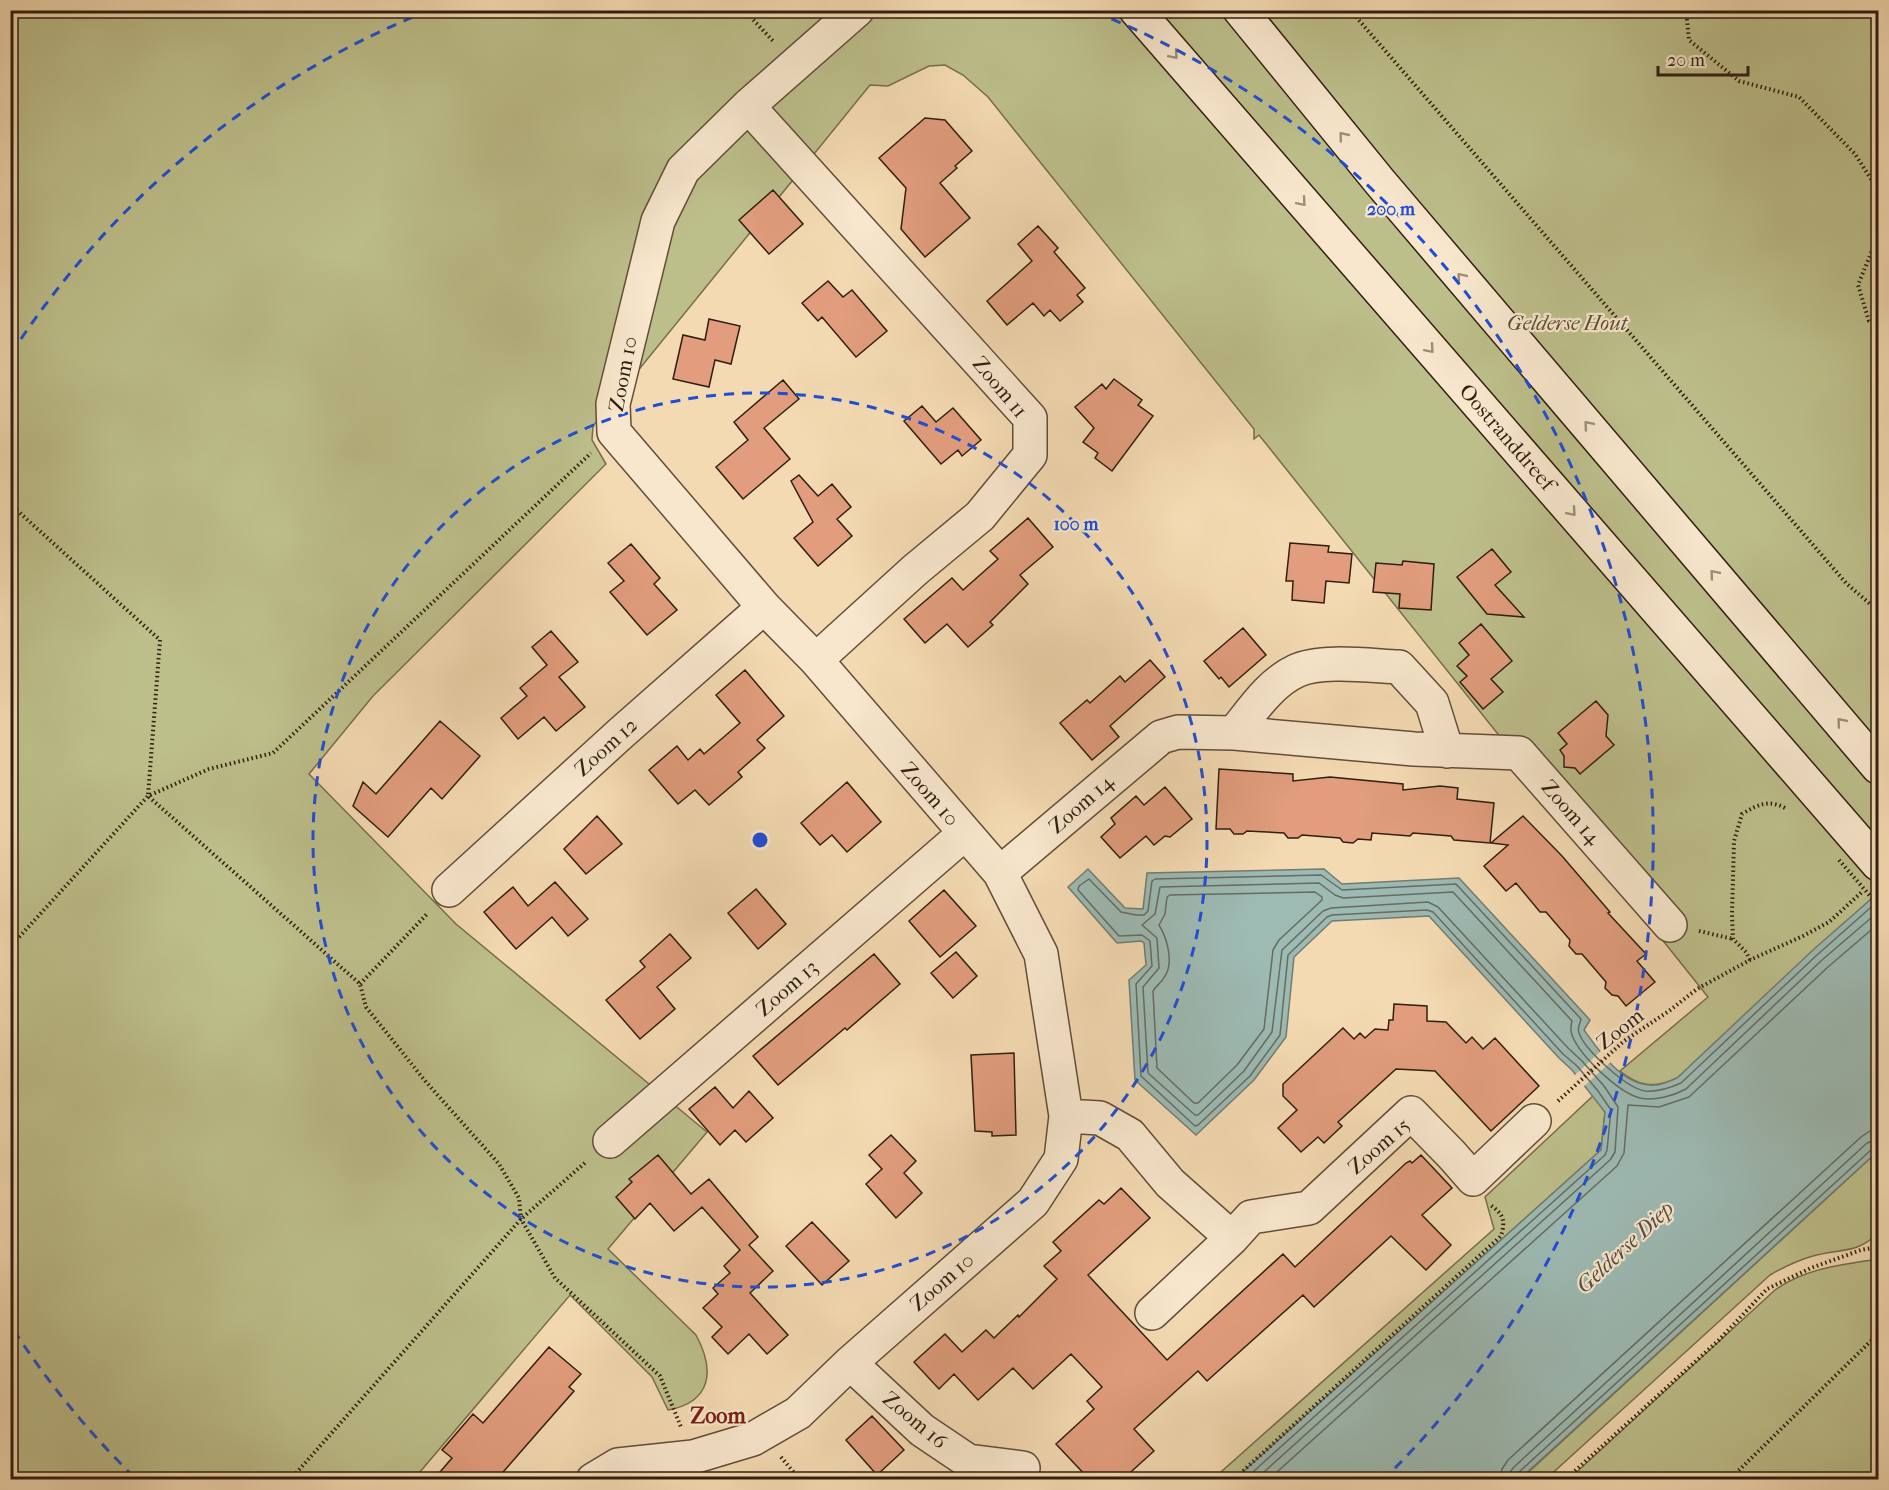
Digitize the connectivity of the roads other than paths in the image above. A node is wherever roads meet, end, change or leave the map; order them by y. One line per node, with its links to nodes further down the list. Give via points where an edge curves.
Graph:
1 (857, 10): 4 (street, Zoom 10)
2 (1136, 10): 11 (street, Oostranddreef, one-way to 11)
3 (1240, 10): 9 (street, one-way to 3, via 1380,182)
4 (748, 106): 5 (street, Zoom 10, via 683,170 658,221 613,404 614,432); 6 (street, Zoom 11, via 1030,418 1030,455 980,516)
5 (764, 607): 6 (street, Zoom 10); 13 (street, Zoom 12)
6 (816, 660): 10 (street, Zoom 10)
7 (1234, 733): 8 (street, Zoom 14); 8 (street, via 1269,690 1297,670 1324,665 1399,668 1432,703); 12 (street, Zoom 14, via 1178,732 1161,736)
8 (1447, 751): 14 (street, Zoom 14, via 1519,753)
9 (1878, 767)
10 (964, 834): 12 (street, Zoom 10); 17 (street, Zoom 13)
11 (1856, 860)
12 (1000, 873): 15 (street, Zoom 10, via 1041,954)
13 (449, 890)
14 (1670, 925)
15 (1066, 1116): 18 (street, via 1100,1118 1130,1134 1170,1182); 20 (street, Zoom 10, via 1060,1159 1033,1202)
16 (1534, 1121): 18 (street, Zoom 15, via 1473,1179 1411,1113 1310,1209 1251,1217)
17 (610, 1141)
18 (1232, 1238): 19 (street, Zoom 15)
19 (1152, 1312)
20 (850, 1363): 21 (street, Zoom 16, via 922,1430 968,1461); 22 (street, Zoom 10, via 798,1413 753,1439 693,1457 618,1465)
21 (1023, 1468)
22 (593, 1479)

